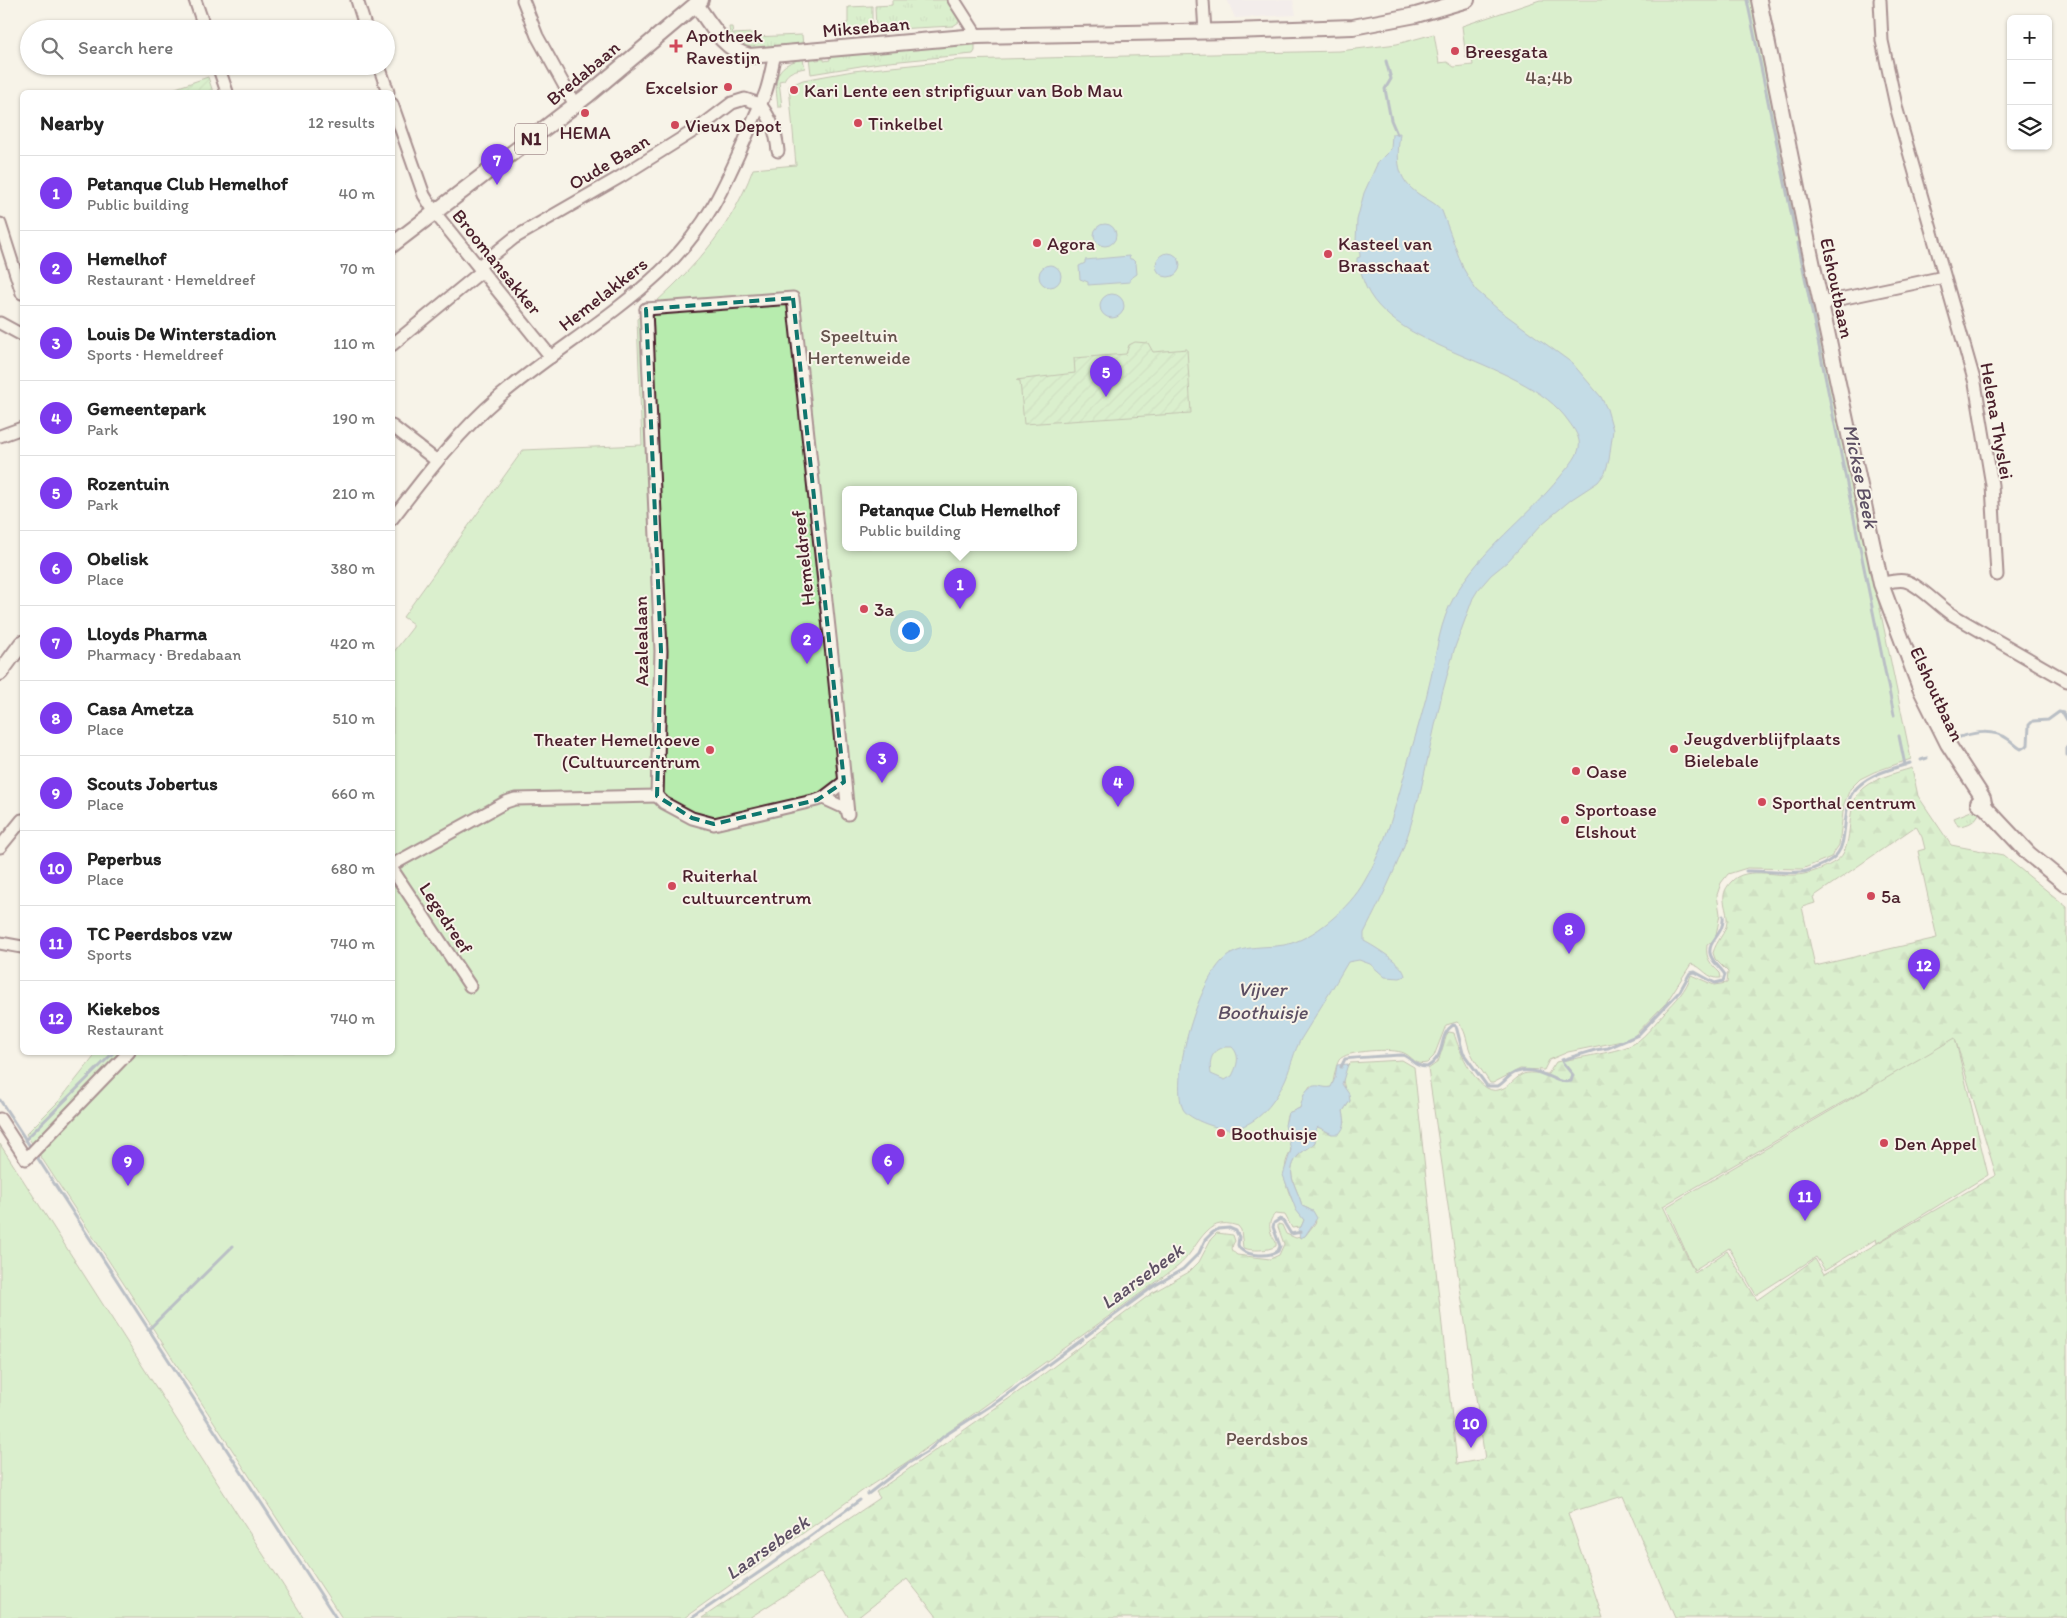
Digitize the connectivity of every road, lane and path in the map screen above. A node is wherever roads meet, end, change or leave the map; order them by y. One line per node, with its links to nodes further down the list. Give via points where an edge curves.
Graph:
1 (195, 0): 10 (street)
2 (357, 0): 11 (street)
3 (523, 0): 20 (street, via 536,36)
4 (954, 0): 13 (street)
5 (1203, 0): 12 (street)
6 (1759, 0): 30 (main road, Elshoutbaan)
7 (1880, 0): 27 (street, Helena Thyslei, via 1882,41 1897,110)
8 (697, 1): 14 (main road, Miksebaan, via 730,48 750,56); 20 (main road, Bredabaan / N1)
9 (1458, 1): 12 (main road, Miksebaan, via 1416,15 1353,27)
10 (202, 20)
11 (363, 20)
12 (1205, 32): 13 (main road, Miksebaan)
13 (977, 36): 14 (main road, Miksebaan)
14 (775, 54): 19 (street, Hemelakkers)
15 (221, 75): 17 (street)
16 (382, 75): 18 (street)
17 (226, 90)
18 (387, 90)
19 (760, 104): 22 (street, via 777,134); 26 (street, Oude Baan, via 752,100 738,100 620,177 514,238); 29 (street, Hemelakkers, via 735,165 703,222 672,260)
20 (575, 105): 23 (main road, Bredabaan / N1)
21 (395, 113): 23 (street, Broomansakker, via 424,195)
22 (778, 151)
23 (435, 213): 25 (main road, Bredabaan / N1); 26 (street, Broomansakker)
24 (0, 224): 28 (street)
25 (395, 243)
26 (481, 269): 34 (street, Oude Baan); 35 (street, Broomansakker)
27 (1944, 277): 30 (street); 41 (street, Helena Thyslei, via 1975,383 1992,485)
28 (20, 287)
29 (634, 294): 31 (street); 35 (street, Hemelakkers)
30 (1821, 303): 42 (main road, Elshoutbaan)
31 (646, 309): 46 (street, Hemeldreef, via 793,298); 47 (street, Azalealaan, via 661,651)
32 (0, 323): 33 (street)
33 (20, 334)
34 (395, 342)
35 (551, 357): 39 (street, Hemelakkers, via 481,413)
36 (395, 428): 39 (street)
37 (20, 429): 38 (street)
38 (0, 436)
39 (437, 461): 40 (street, Hemelakkers)
40 (395, 515)
41 (1996, 576)
42 (1881, 584): 45 (street, via 1906,581 1914,584 1938,606); 53 (main road, Elshoutbaan, via 1889,630 1924,719 1954,773 1979,805 1985,807 2029,854)
43 (20, 646): 44 (main road)
44 (0, 673)
45 (2067, 681)
46 (844, 782): 48 (street); 48 (street, Hemeldreef, via 848,812)
47 (657, 796): 48 (street, via 692,818 714,824); 51 (street, via 515,799)
48 (823, 798)
49 (20, 822): 50 (street)
50 (0, 847)
51 (395, 863)
52 (395, 874): 56 (street, Legedreef)
53 (2067, 885)
54 (0, 943): 55 (street)
55 (20, 947)
56 (470, 986)
57 (126, 1055): 58 (street, via 28,1157)
58 (0, 1119)

